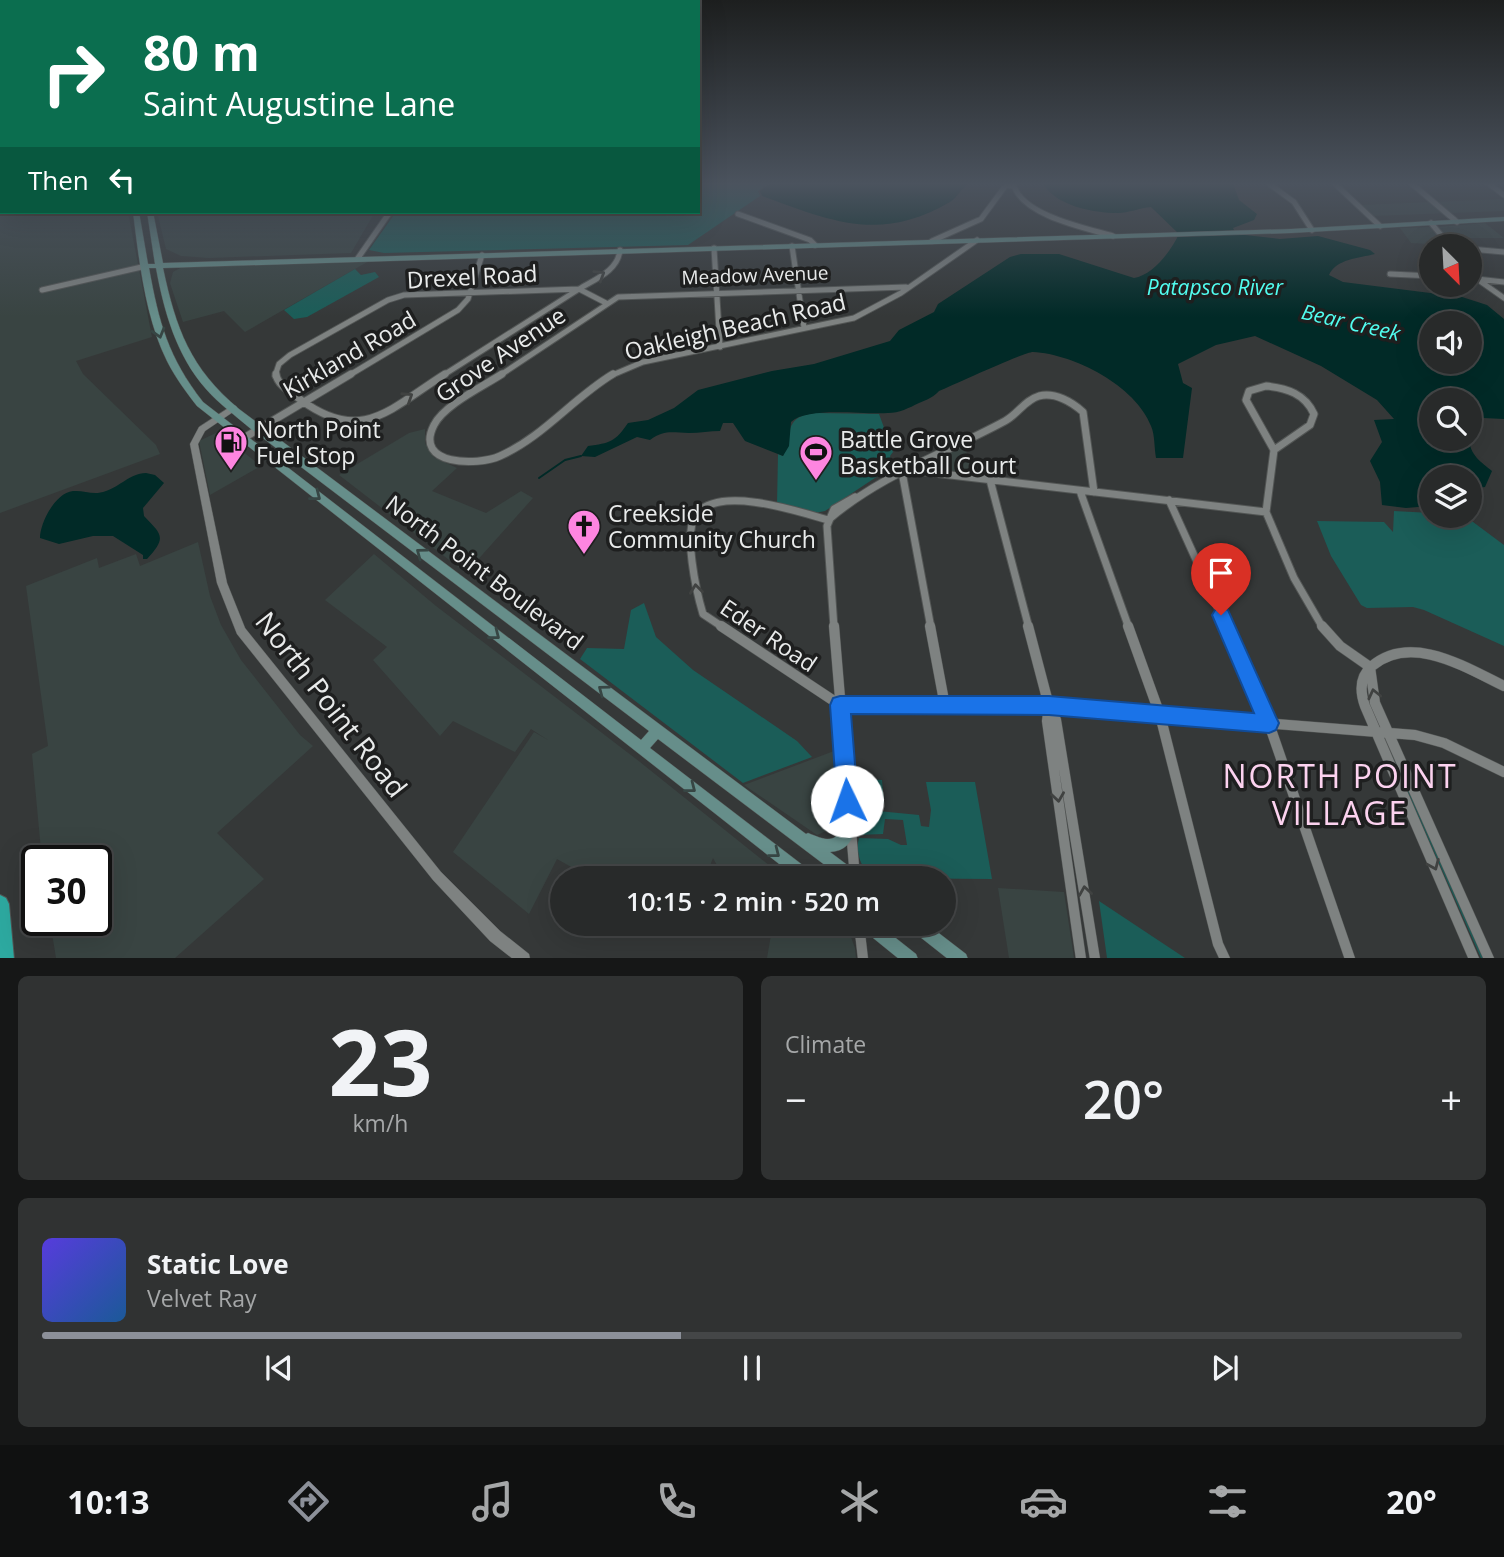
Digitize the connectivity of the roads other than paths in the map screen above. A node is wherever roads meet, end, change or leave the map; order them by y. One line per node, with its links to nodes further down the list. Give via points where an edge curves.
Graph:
1 (139, 228): 22 (main road, North Point Boulevard)
2 (153, 228): 21 (main road, North Point Boulevard)
3 (379, 228): 19 (street)
4 (776, 228): 12 (street)
5 (962, 228): 11 (street)
6 (1086, 228): 9 (street)
7 (1351, 228): 8 (main road)
8 (1312, 230): 9 (main road)
9 (1113, 236): 10 (main road)
10 (977, 240): 11 (main road); 29 (street, Oakleigh Beach Road)
11 (932, 241): 12 (main road)
12 (815, 245): 13 (main road)
13 (792, 246): 14 (main road); 32 (street)
14 (714, 248): 15 (main road); 34 (street)
15 (620, 250): 18 (main road); 31 (street, one-way to 15, via 614,267)
16 (1482, 250): 17 (street)
17 (1504, 252)
18 (482, 256): 19 (main road); 33 (street, Kirkland Road)
19 (358, 258): 20 (main road)
20 (201, 263): 21 (main road); 25 (main road, via 174,266)
21 (160, 264): 22 (main road); 25 (main road, North Point Boulevard)
22 (146, 266): 30 (street); 41 (main road, North Point Boulevard, one-way to 41, via 166,355 187,390)
23 (1390, 274): 24 (street)
24 (1419, 275)
25 (163, 279): 40 (main road, North Point Boulevard, via 187,357)
26 (1482, 279): 27 (street)
27 (1504, 282)
28 (1482, 284): 35 (street)
29 (906, 287): 32 (street, Meadow Avenue); 37 (street, Oakleigh Beach Road, via 860,315)
30 (42, 289)
31 (578, 289): 33 (street, Drexel Road); 36 (street, Drexel Road); 39 (street, one-way to 31, via 338,422 371,419)
32 (797, 290): 34 (street, Meadow Avenue); 37 (street)
33 (471, 292): 39 (street, Kirkland Road, via 458,310); 39 (street, Drexel Road, via 393,298 290,355 277,369 276,379)
34 (716, 292): 36 (street, Meadow Avenue, via 628,295); 38 (street)
35 (1504, 298)
36 (606, 303): 45 (street, Grove Avenue, via 453,405 431,430 433,450 452,461 480,462)
37 (804, 328): 38 (street, Oakleigh Beach Road)
38 (720, 347): 45 (street, Oakleigh Beach Road, via 620,369)
39 (304, 401): 42 (street, Kirkland Road)
40 (233, 408): 41 (street, North Point Road); 42 (main road, North Point Boulevard)
41 (216, 419): 43 (main road, North Point Boulevard); 75 (street, North Point Road, via 199,432 194,450 222,583 241,631 437,876 495,936)
42 (258, 429): 43 (street, Kirkland Road); 60 (main road, North Point Boulevard, one-way to 42)
43 (242, 439): 63 (main road, North Point Boulevard, one-way to 63)
44 (1275, 450): 44 (street, via 1310,425 1313,410 1290,391 1256,387 1245,400); 51 (street)
45 (505, 453)
46 (902, 472): 47 (street); 49 (street, via 1007,420 1031,399 1047,396 1071,403 1084,415); 52 (street, via 855,497); 56 (street)
47 (990, 480): 48 (street); 57 (street)
48 (1080, 491): 49 (street); 58 (street)
49 (1094, 492): 50 (street)
50 (1169, 500): 51 (street); 59 (street)
51 (1266, 512): 53 (street, via 1323,628)
52 (828, 520): 55 (street); 55 (street, Eder Road, one-way to 52, via 703,614 690,531 698,512 725,500)
53 (1370, 667): 54 (street, via 1395,653 1422,653); 61 (street, via 1360,685); 62 (street, one-way to 53, via 1372,694)
54 (1504, 686)
55 (840, 705): 56 (street); 65 (street)
56 (946, 706): 57 (street)
57 (1049, 706): 58 (street); 79 (street, one-way to 79, via 1047,721); 80 (street, one-way to 57, via 1056,720)
58 (1160, 715): 59 (street); 81 (street)
59 (1269, 723): 61 (street); 82 (street)
60 (657, 731): 63 (main road); 66 (main road, North Point Boulevard)
61 (1376, 732): 62 (street); 83 (street, one-way to 83)
62 (1389, 733): 64 (street, via 1430,738); 84 (street)
63 (641, 749): 67 (main road, North Point Boulevard, one-way to 67)
64 (1504, 772)
65 (849, 829): 66 (main road, via 837,845); 69 (street)
66 (800, 838): 68 (main road, North Point Boulevard)
67 (792, 866)
68 (838, 866)
69 (853, 866)
70 (0, 904): 74 (highway)
71 (860, 936): 76 (street)
72 (883, 936): 77 (main road)
73 (931, 936): 78 (main road)
74 (5, 958)
75 (524, 958)
76 (863, 958)
77 (911, 958)
78 (961, 958)
79 (1081, 958)
80 (1095, 958)
81 (1225, 958)
82 (1350, 958)
83 (1474, 958)
84 (1489, 958)

